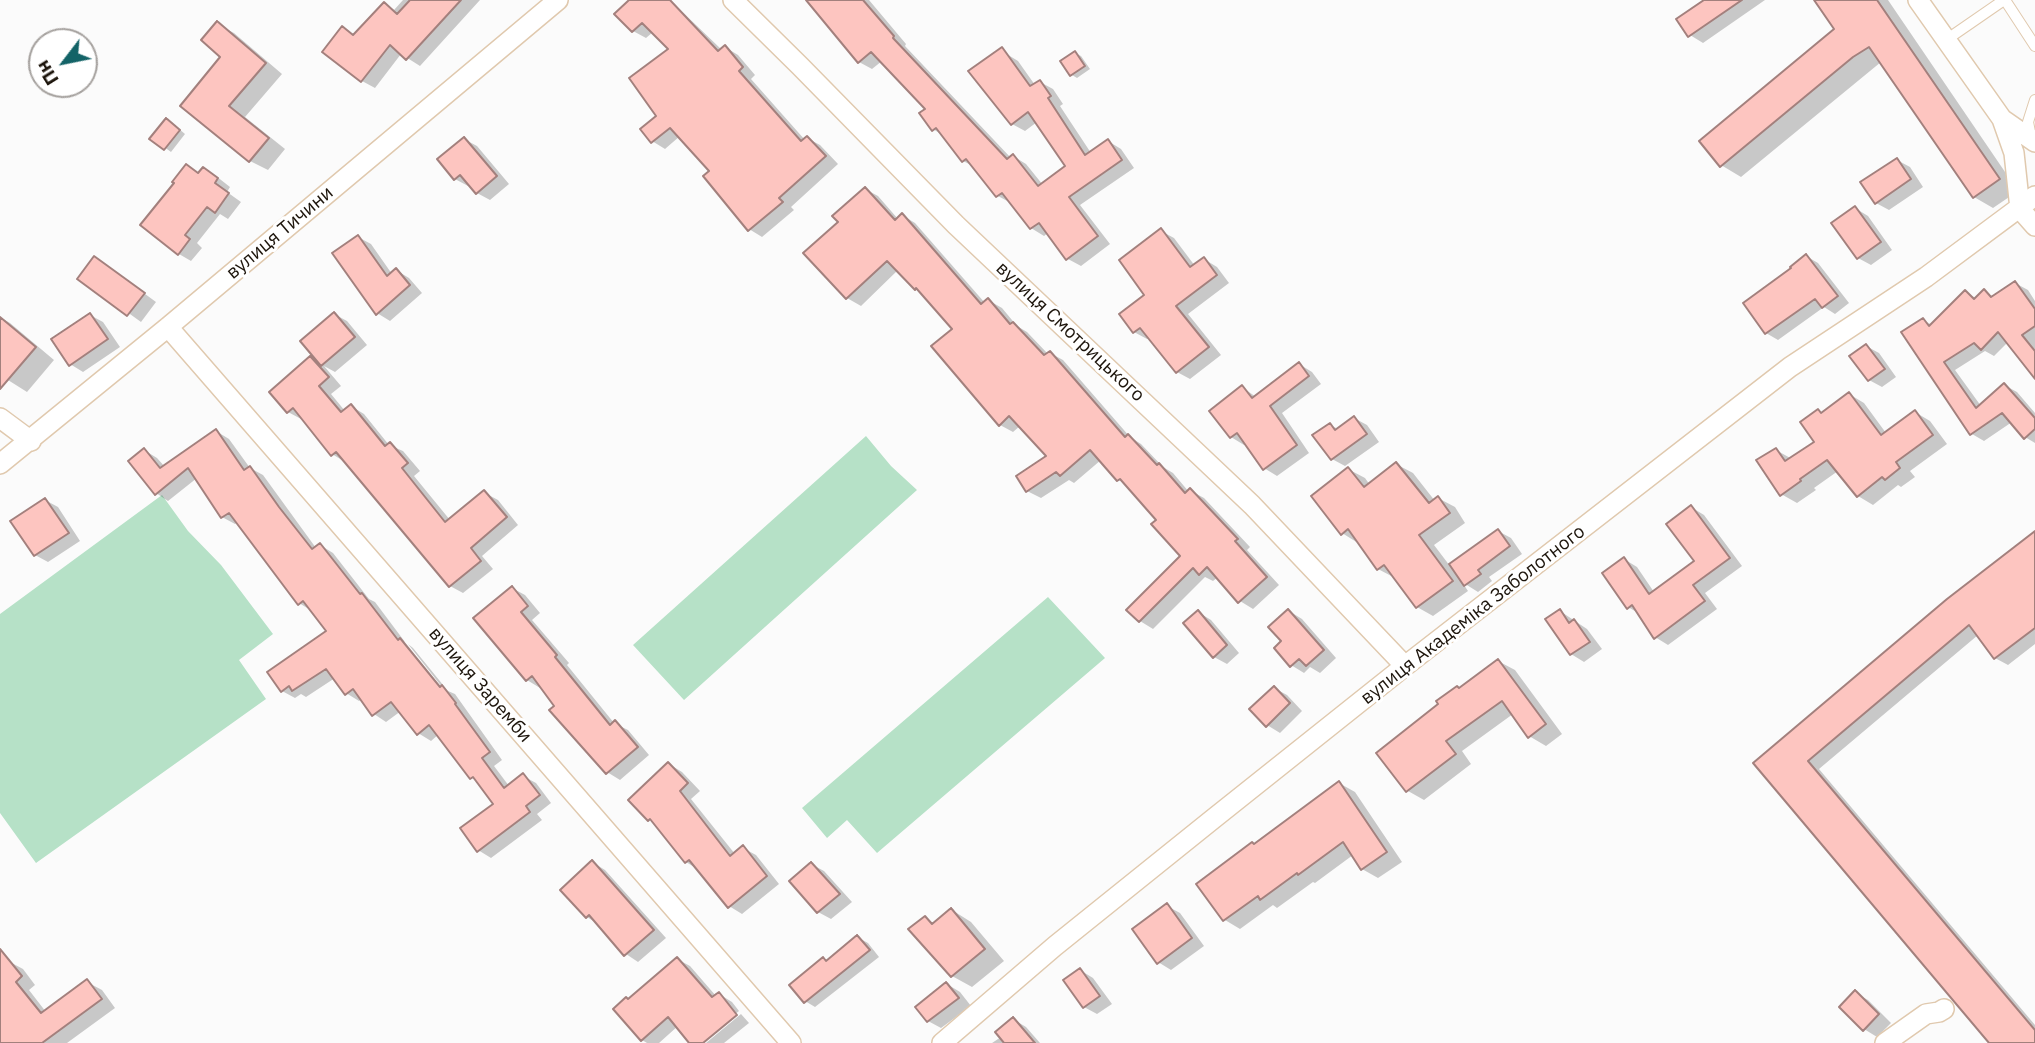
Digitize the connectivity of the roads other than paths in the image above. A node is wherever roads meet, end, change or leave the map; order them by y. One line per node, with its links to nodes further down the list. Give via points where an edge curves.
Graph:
1 (558, 0): 13 (street, вулиця Тичини)
2 (733, 0): 17 (street, вулиця Смотрицького, via 956,225 1252,505)
3 (1918, 0): 5 (street)
4 (2004, 0): 5 (lane); 6 (lane)
5 (1946, 40): 8 (street)
6 (2035, 46)
7 (2035, 100): 9 (lane, via 2028,121)
8 (2002, 119): 9 (street); 11 (street, via 2014,153)
9 (2034, 142)
10 (2035, 196): 11 (street, вулиця Академіка Заболотного)
11 (2020, 209): 12 (street); 17 (street, вулиця Академіка Заболотного, via 1790,368)
12 (2035, 226)
13 (169, 327): 15 (street, вулиця Тичини); 19 (street, вулиця Заремби)
14 (0, 418): 15 (street)
15 (30, 441): 16 (street, вулиця Тичини)
16 (0, 464)
17 (1405, 666): 20 (street, вулиця Академіка Заболотного, via 1055,946)
18 (1944, 1009): 21 (street, via 1926,1014)
19 (790, 1043)
20 (942, 1043)
21 (1885, 1043)

